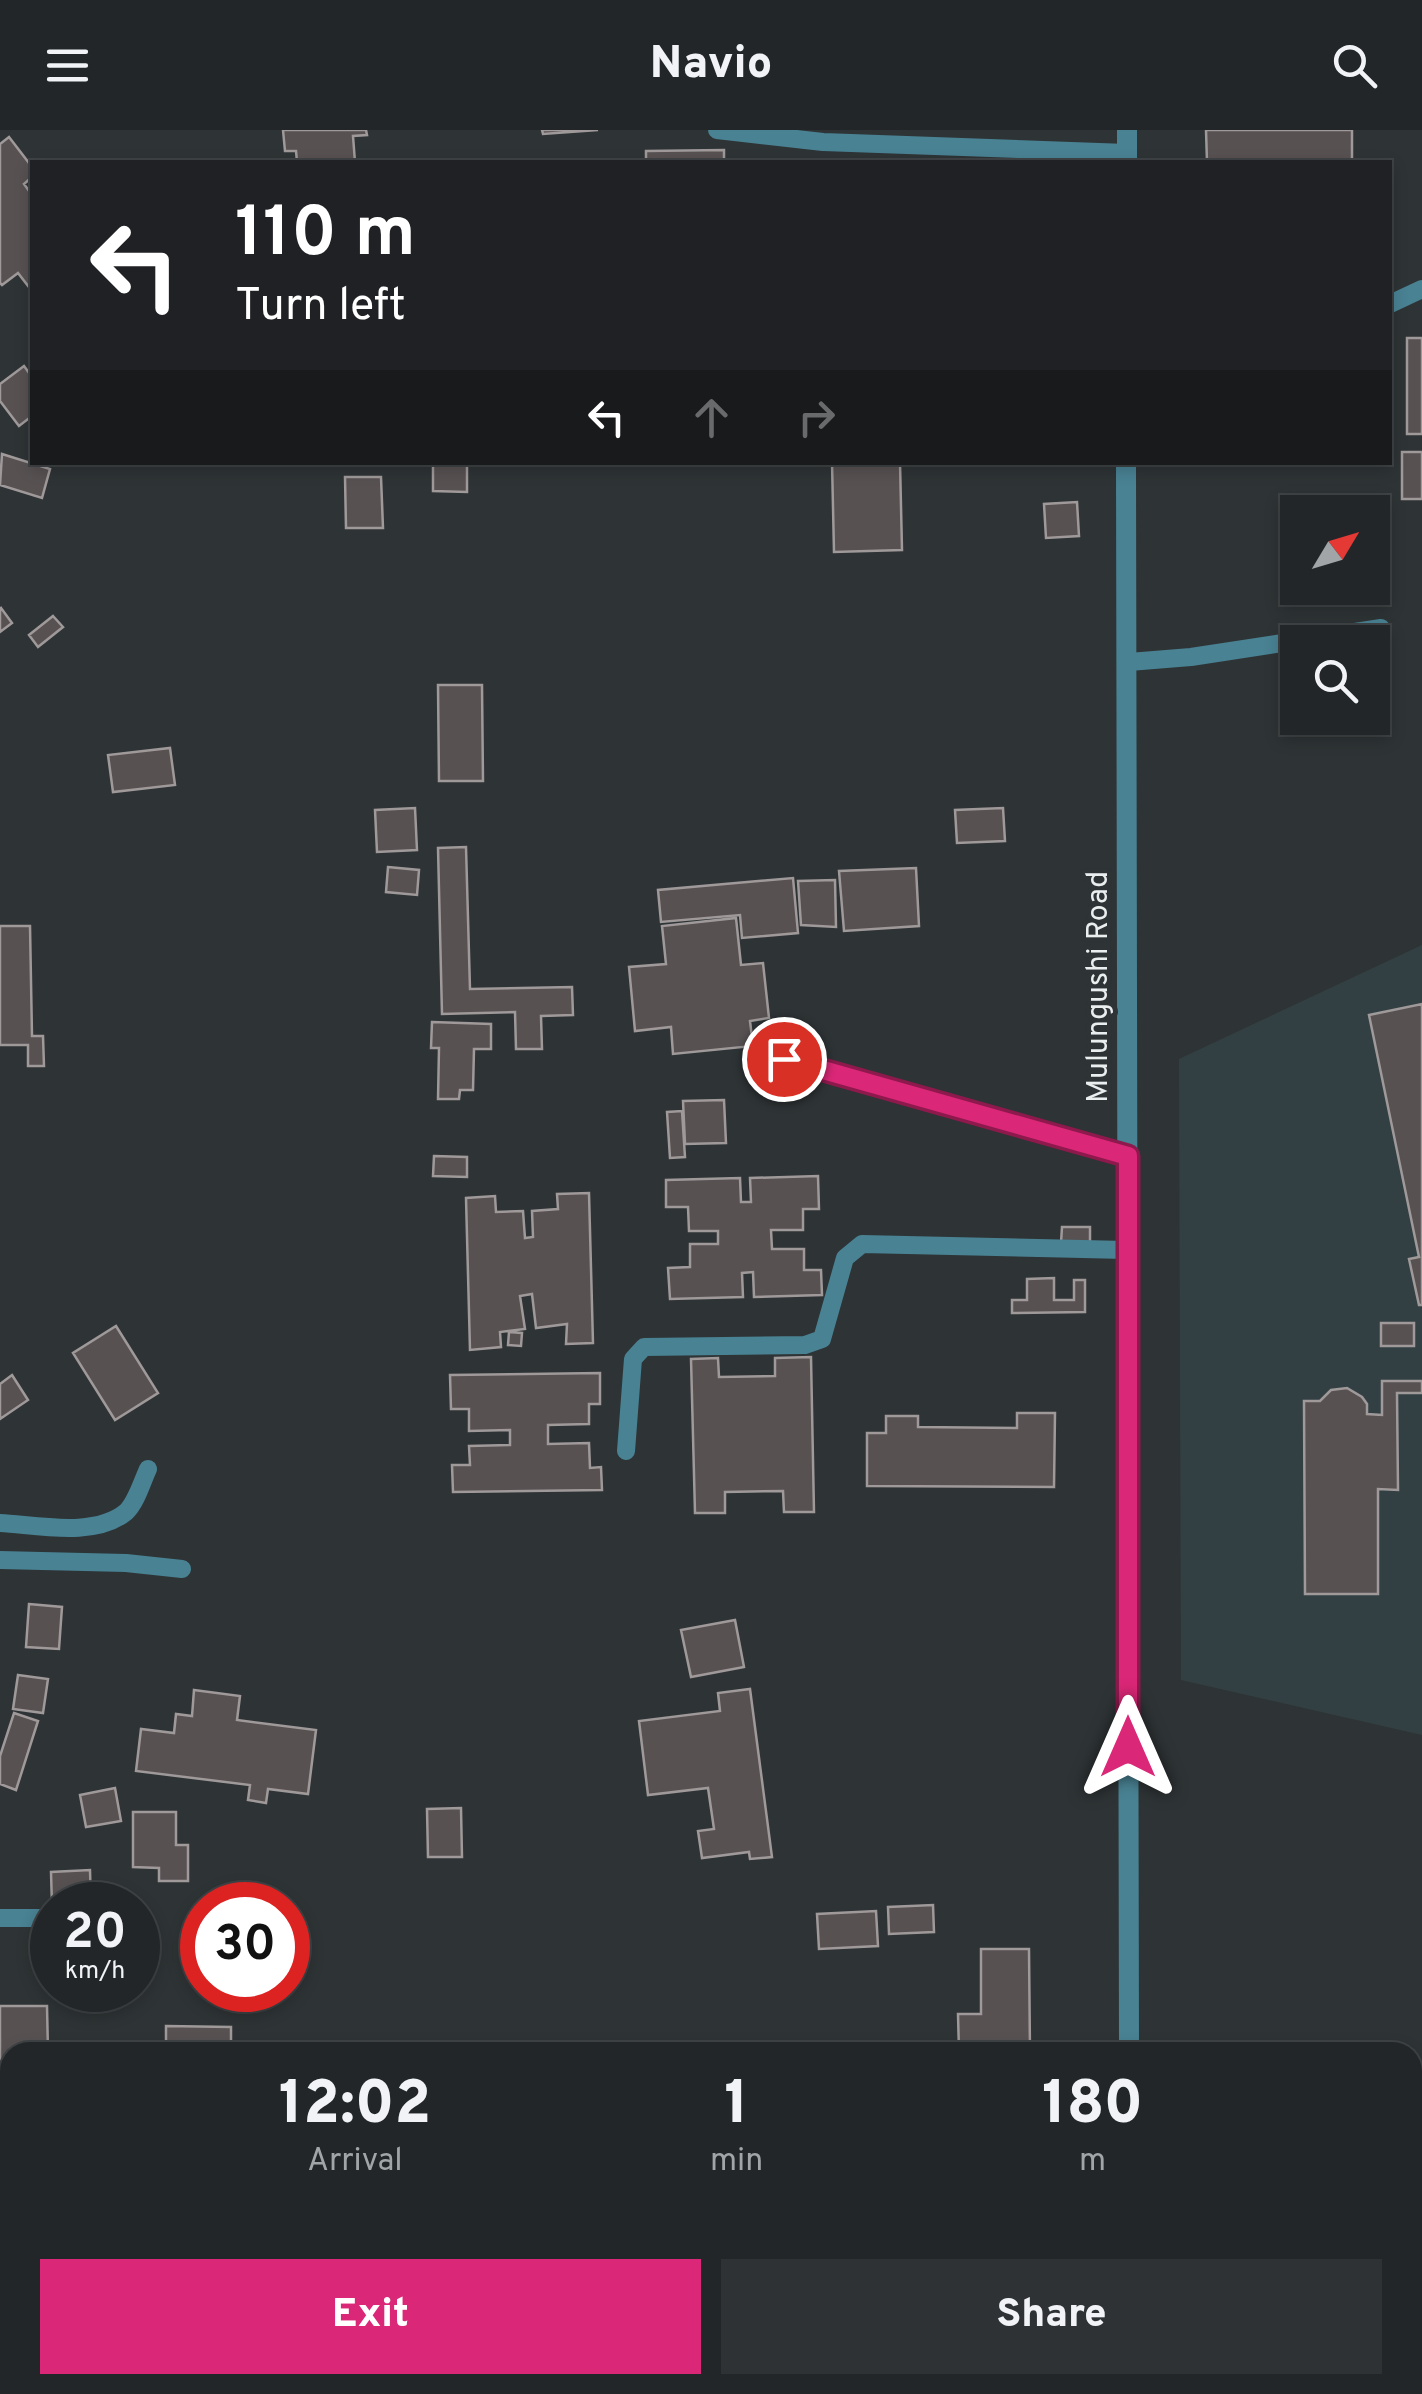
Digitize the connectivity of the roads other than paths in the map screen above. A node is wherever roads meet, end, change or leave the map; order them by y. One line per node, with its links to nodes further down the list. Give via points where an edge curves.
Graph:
1 (717, 130): 3 (lane)
2 (1127, 130): 3 (street)
3 (1127, 158)
4 (1422, 289): 5 (lane)
5 (1392, 303)
6 (1126, 465): 8 (street, Mulungushi Road)
7 (1280, 643): 8 (lane)
8 (1129, 662): 10 (street, Mulungushi Road)
9 (784, 1059): 10 (lane)
10 (1128, 1156): 11 (street, Mulungushi Road)
11 (1126, 1250): 12 (lane, via 862,1244 845,1258 822,1338 806,1345 644,1347 633,1359); 19 (street, Mulungushi Road)
12 (626, 1451)
13 (148, 1469): 14 (lane, via 129,1510 108,1522)
14 (0, 1523)
15 (0, 1560): 16 (lane)
16 (182, 1570)
17 (0, 1918): 18 (lane)
18 (30, 1918)
19 (1129, 2042)

